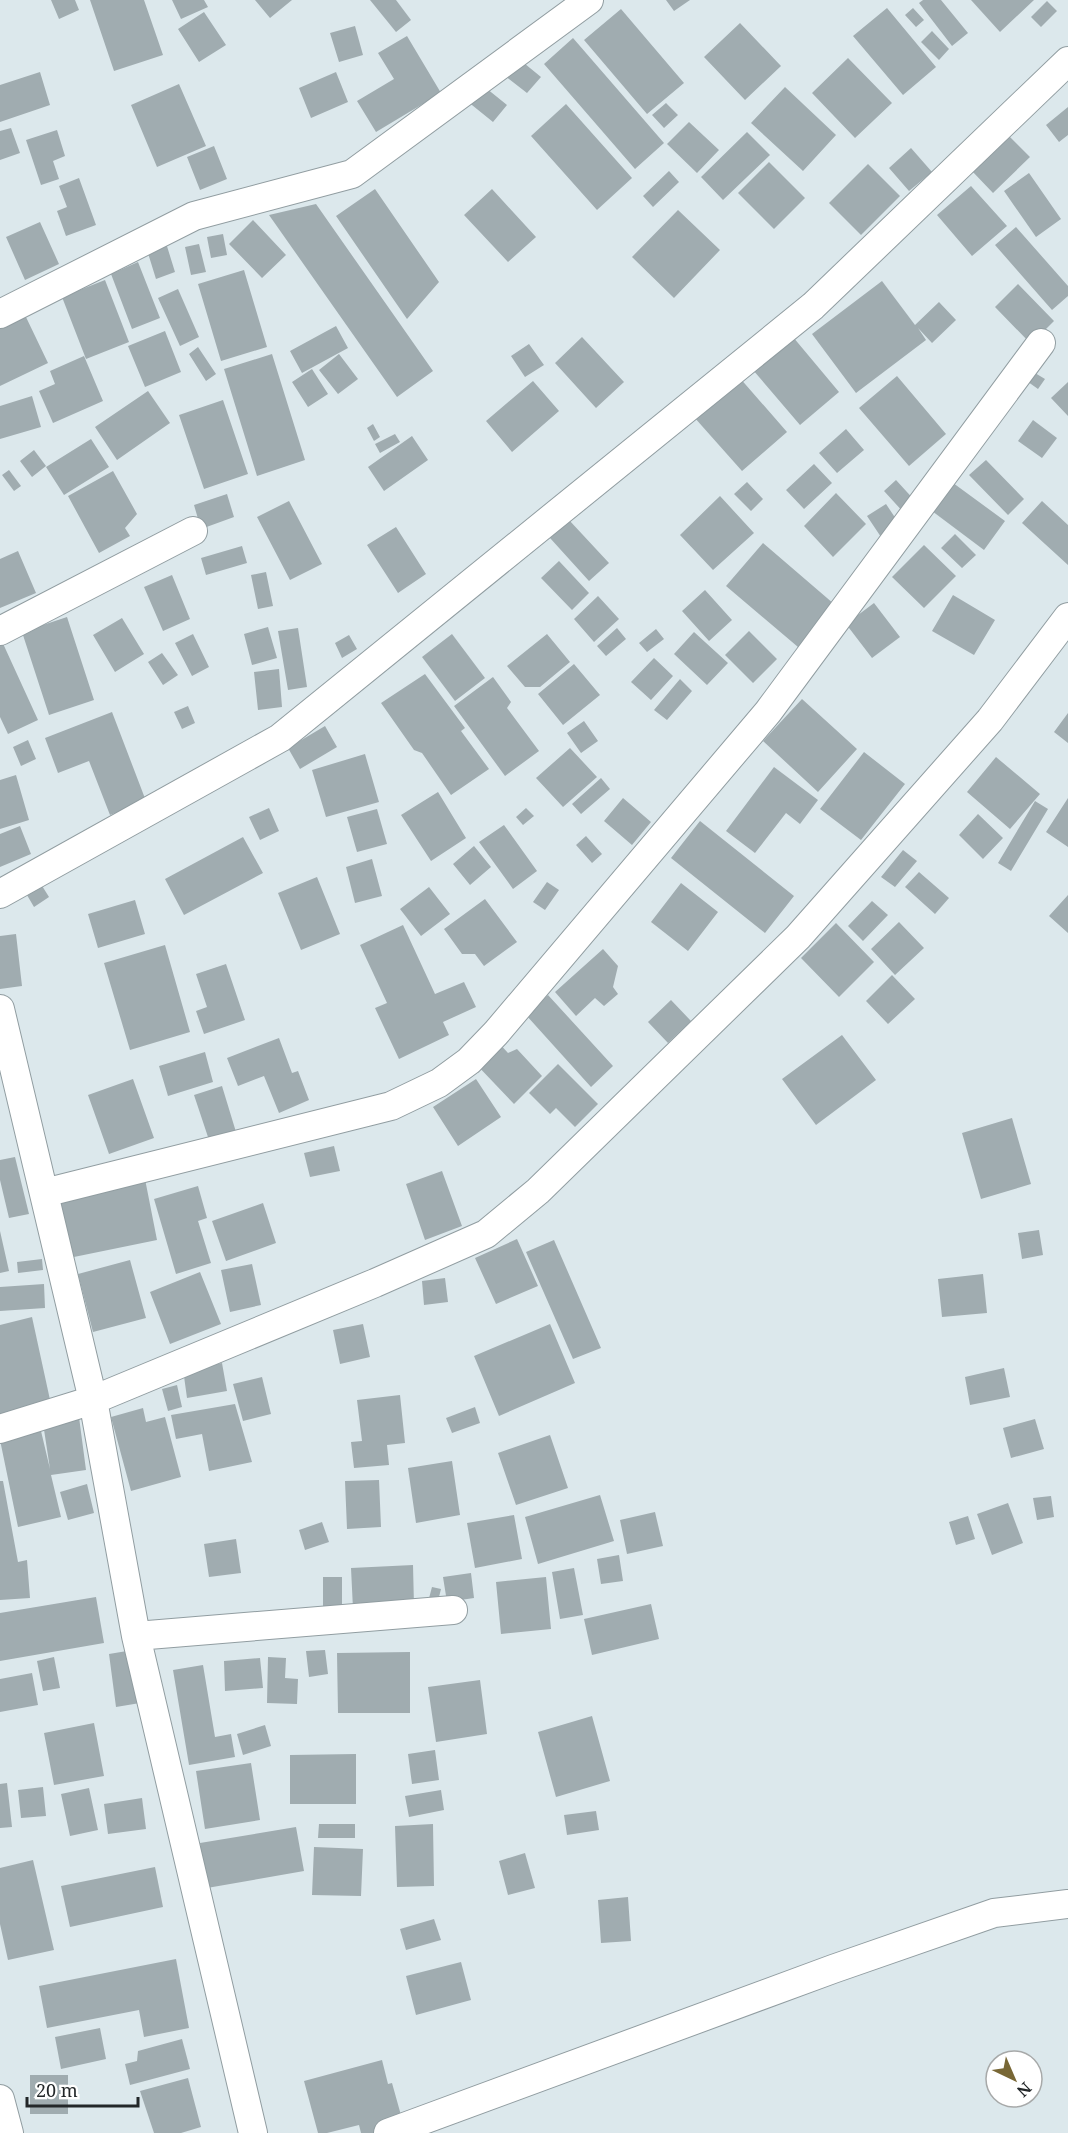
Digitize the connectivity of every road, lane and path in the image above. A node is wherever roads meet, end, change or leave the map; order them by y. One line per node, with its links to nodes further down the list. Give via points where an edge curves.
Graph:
1 (589, 0): 3 (street, via 352,174 194,216)
2 (1068, 61): 8 (street, via 813,306 280,738)
3 (0, 314)
4 (1041, 343): 10 (street, via 768,712 470,1060 439,1083 391,1106)
5 (194, 531): 7 (street)
6 (1068, 617): 11 (street, via 990,720 798,937 545,1183 486,1234)
7 (0, 632)
8 (0, 894)
9 (0, 1009): 10 (street)
10 (44, 1193): 11 (street)
11 (93, 1400): 12 (street); 14 (street)
12 (0, 1429)
13 (453, 1610): 14 (street)
14 (136, 1636): 18 (street)
15 (1068, 1904): 19 (street, via 994,1913)
16 (0, 2099): 17 (street)
17 (9, 2133)
18 (253, 2133)
19 (388, 2133)

